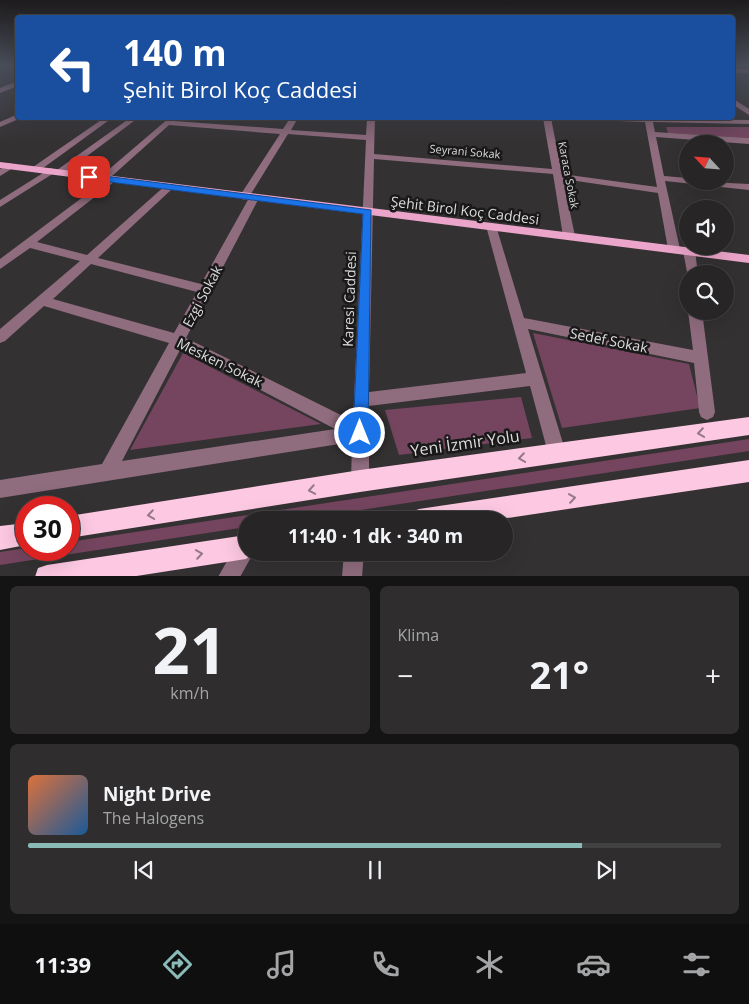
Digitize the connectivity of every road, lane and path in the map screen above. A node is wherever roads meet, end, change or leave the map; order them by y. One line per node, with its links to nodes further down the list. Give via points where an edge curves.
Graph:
1 (735, 102): 3 (street)
2 (735, 103): 4 (street)
3 (749, 103)
4 (749, 113)
5 (15, 118): 15 (street)
6 (105, 120): 22 (street)
7 (131, 120): 23 (street)
8 (171, 120): 16 (street); 27 (street)
9 (293, 120): 16 (street, Ezgi Sokak)
10 (371, 120): 18 (street, Karesi Caddesi)
11 (547, 120): 25 (street, Karaca Sokak)
12 (649, 120): 17 (street)
13 (682, 120): 14 (street)
14 (749, 122)
15 (0, 125)
16 (286, 131): 18 (street); 33 (street, Ezgi Sokak)
17 (651, 134): 19 (street); 26 (street)
18 (371, 138): 20 (street, Karesi Caddesi)
19 (749, 141)
20 (371, 156): 25 (street, Seyrani Sokak); 35 (street, Karesi Caddesi)
21 (5, 166): 22 (main road, Şehit Birol Koç Caddesi); 24 (street)
22 (36, 169): 23 (main road, Şehit Birol Koç Caddesi)
23 (55, 172): 27 (main road, Şehit Birol Koç Caddesi); 34 (street)
24 (0, 173)
25 (558, 174): 32 (street, Seyrani Sokak); 37 (street, Karaca Sokak)
26 (661, 178): 28 (street); 32 (street)
27 (107, 180): 30 (main road, Şehit Birol Koç Caddesi); 38 (street)
28 (679, 180)
29 (734, 186): 31 (street)
30 (169, 187): 33 (main road, Şehit Birol Koç Caddesi); 43 (street)
31 (749, 187)
32 (663, 191): 39 (street)
33 (249, 198): 35 (main road, Şehit Birol Koç Caddesi); 45 (street, Ezgi Sokak)
34 (0, 204)
35 (368, 212): 36 (main road, Şehit Birol Koç Caddesi); 53 (street, Karesi Caddesi)
36 (491, 226): 37 (main road, Şehit Birol Koç Caddesi); 48 (street)
37 (569, 236): 39 (main road, Şehit Birol Koç Caddesi)
38 (29, 244): 43 (street); 44 (street)
39 (674, 249): 40 (main road, Şehit Birol Koç Caddesi)
40 (679, 250)
41 (720, 255): 42 (main road, Şehit Birol Koç Caddesi)
42 (749, 259)
43 (89, 260): 45 (street); 46 (street)
44 (0, 265)
45 (205, 290): 50 (street, Ezgi Sokak)
46 (43, 301): 49 (street); 50 (street, Mesken Sokak)
47 (696, 320): 51 (street)
48 (518, 322): 51 (street, Sedef Sokak); 52 (street)
49 (0, 337)
50 (178, 340): 56 (street, Mesken Sokak); 59 (street, Ezgi Sokak)
51 (700, 358): 54 (street)
52 (534, 379): 53 (street); 57 (street)
53 (361, 400): 56 (street, Karesi Caddesi)
54 (707, 412)
55 (749, 426): 57 (highway, Yeni İzmir Yolu, one-way to 57)
56 (360, 433): 59 (street); 60 (street, Karesi Caddesi)
57 (557, 453): 60 (highway, Yeni İzmir Yolu, one-way to 60)
58 (749, 471): 62 (highway, one-way to 58)
59 (107, 472): 61 (street)
60 (360, 481): 63 (highway, Yeni İzmir Yolu, one-way to 63)
61 (0, 489)
62 (480, 511)
63 (80, 525)
64 (15, 536): 65 (highway)
65 (0, 538)
66 (238, 548): 69 (highway, one-way to 66)
67 (238, 560): 70 (street)
68 (353, 561): 71 (street)
69 (47, 576)
70 (228, 576)
71 (352, 576)

